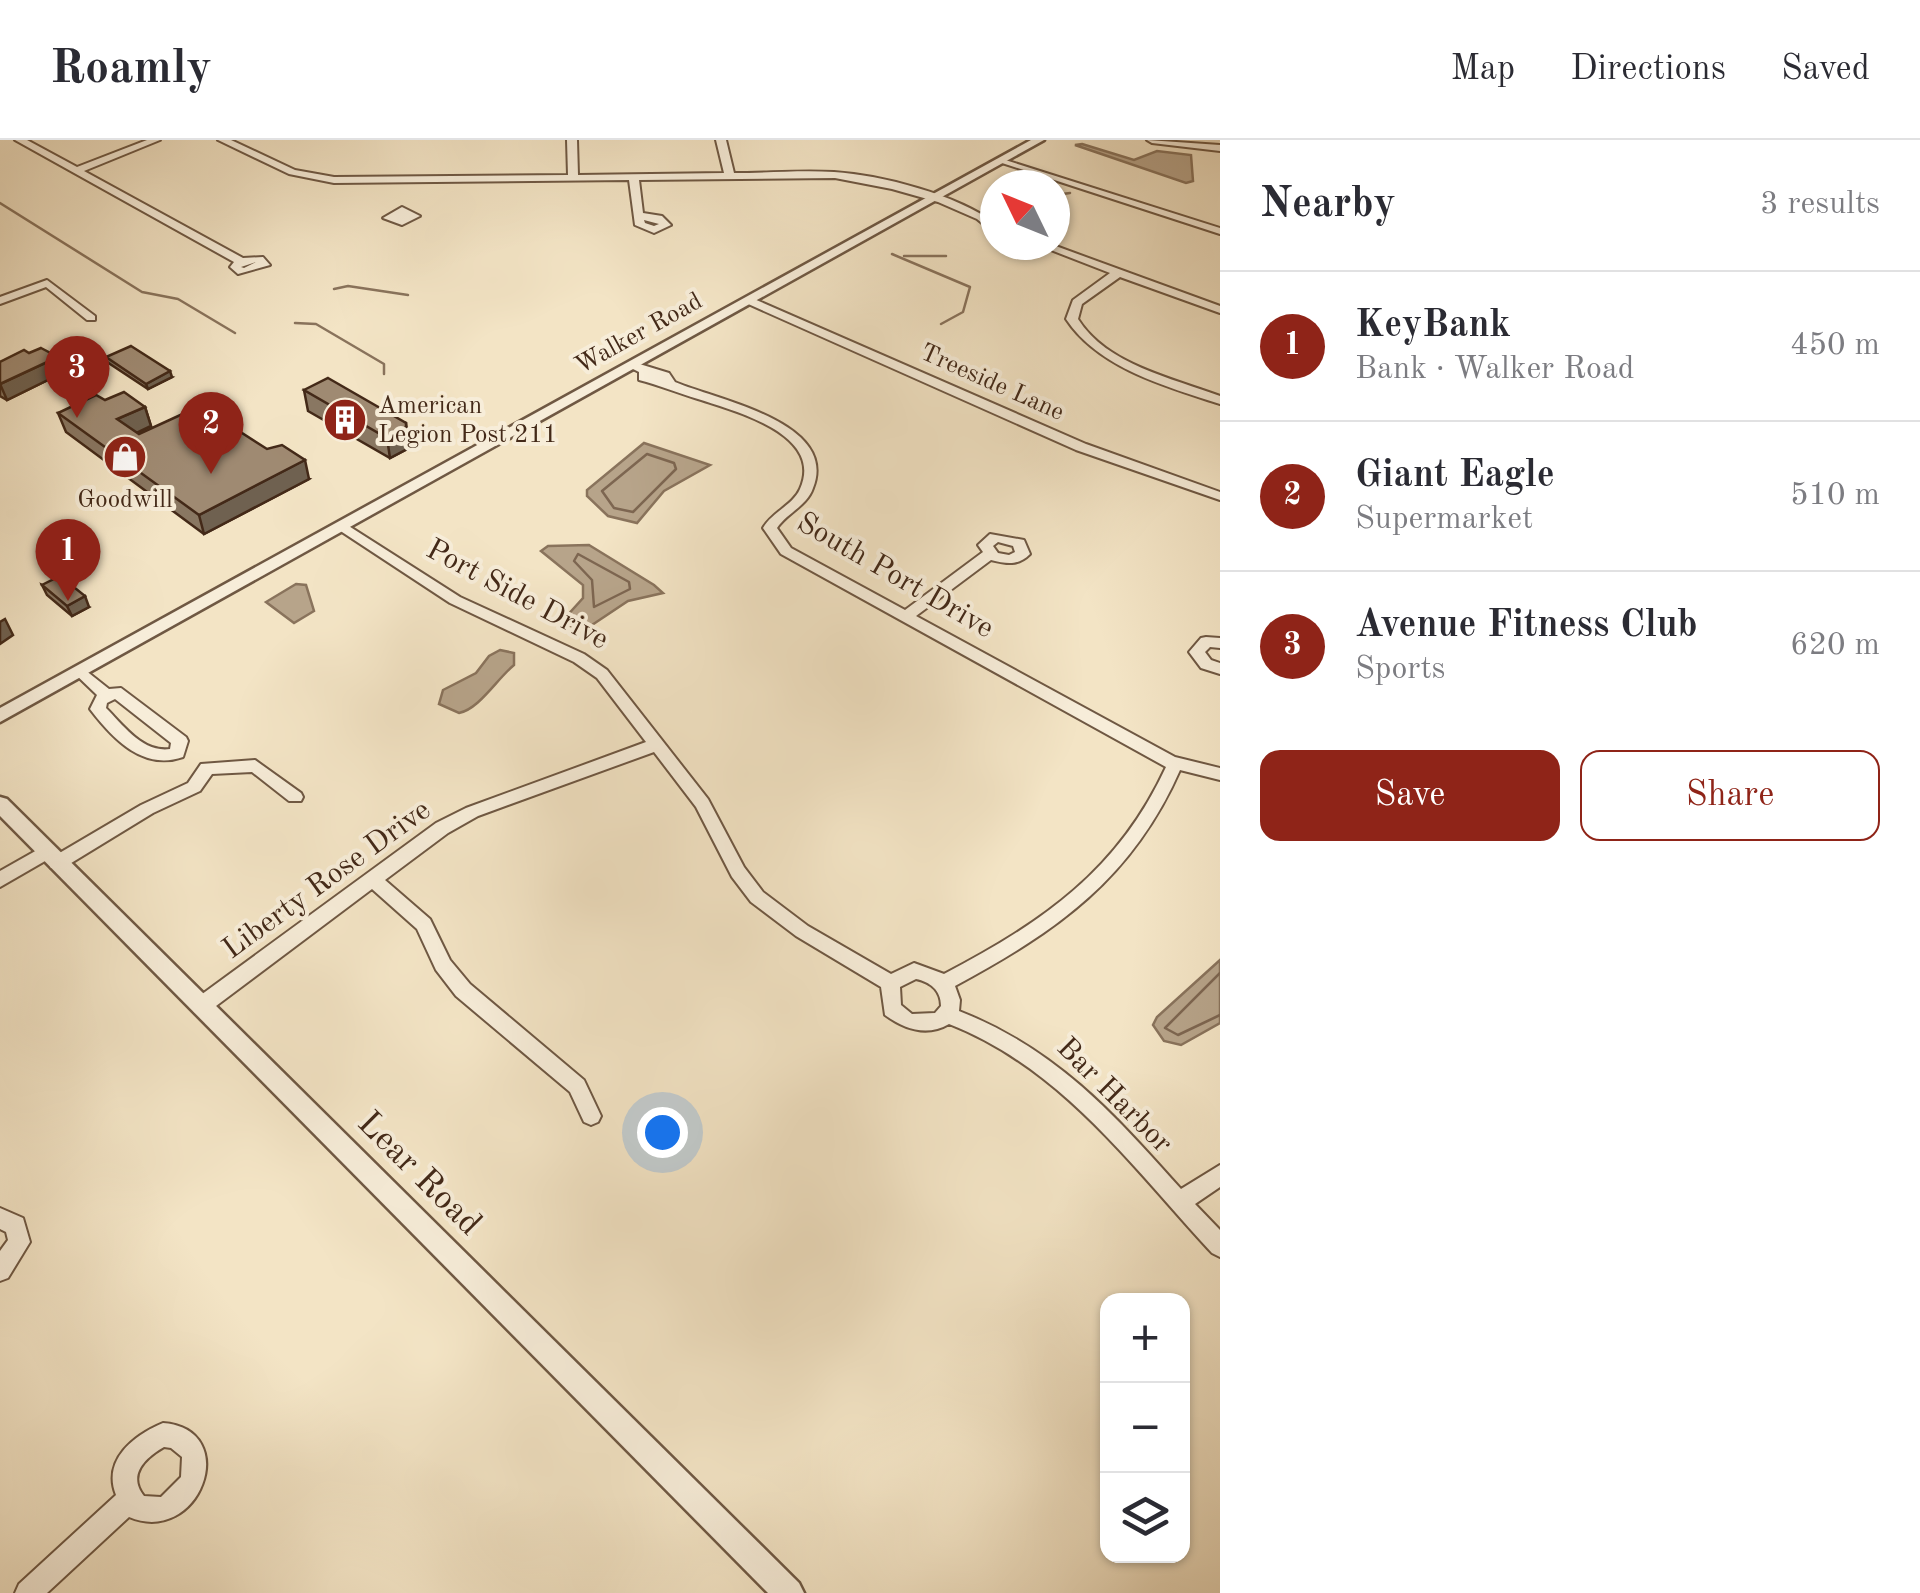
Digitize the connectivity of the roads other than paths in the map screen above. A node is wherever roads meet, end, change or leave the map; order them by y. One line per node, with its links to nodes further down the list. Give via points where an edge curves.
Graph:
1 (20, 140): 10 (street)
2 (156, 140): 10 (street)
3 (222, 140): 14 (street, via 307,176)
4 (572, 140): 13 (street)
5 (722, 140): 11 (street)
6 (1038, 140): 9 (street, Walker Road)
7 (1152, 140): 8 (street)
8 (1220, 148)
9 (1002, 160): 15 (street, Walker Road); 19 (street)
10 (73, 169): 21 (street)
11 (729, 173): 12 (street); 15 (street, via 810,172 877,183)
12 (633, 175): 13 (street); 17 (street)
13 (574, 176): 14 (street)
14 (407, 179): 16 (street)
15 (929, 201): 18 (street); 24 (street, Walker Road)
16 (402, 210)
17 (638, 216)
18 (980, 221)
19 (1220, 231)
20 (1070, 255): 22 (street)
21 (241, 261)
22 (1118, 273): 25 (street); 28 (street, via 1078,302 1072,319 1077,331 1110,356)
23 (0, 301): 26 (street, via 47,284)
24 (750, 301): 27 (street, Walker Road); 29 (street, Treeside Lane, via 1081,447)
25 (1220, 310)
26 (91, 318)
27 (639, 369): 30 (street, Walker Road); 32 (street, South Port Drive, via 650,381 762,416 794,438 809,461 810,480 798,502 774,520 771,536 786,551)
28 (1220, 400)
29 (1220, 496)
30 (344, 528): 35 (street, Walker Road); 38 (street, Port Side Drive, via 454,600 590,665 614,683)
31 (990, 554): 32 (street)
32 (906, 616): 40 (street, South Port Drive)
33 (1220, 642): 34 (street, via 1201,644 1196,652)
34 (1220, 669)
35 (80, 672): 36 (street); 37 (street, Walker Road)
36 (106, 696): 39 (street, via 123,694 180,741); 39 (street, via 98,709 150,756 165,759)
37 (0, 716)
38 (658, 744): 47 (street, Liberty Rose Drive, via 456,820); 49 (street, Port Side Drive, via 757,897)
39 (181, 749): 41 (street, via 200,754)
40 (1175, 764): 42 (street, South Port Drive); 48 (street, via 1147,825 1085,893 1034,934)
41 (207, 768): 43 (street, via 255,766); 45 (street, via 194,787)
42 (1220, 774)
43 (295, 797)
44 (0, 804): 45 (street, Lear Road)
45 (51, 857): 46 (street); 50 (street, Lear Road)
46 (0, 880)
47 (373, 880): 50 (street, Liberty Rose Drive); 52 (street, via 424,924 463,990 577,1086)
48 (943, 982): 49 (street, via 914,971); 51 (street, via 952,999)
49 (890, 983): 51 (street, via 892,1009 908,1022 930,1024)
50 (201, 1006): 60 (street, Lear Road)
51 (947, 1016): 54 (street, Bar Harbor, via 1019,1047 1070,1086)
52 (590, 1116)
53 (1220, 1174): 54 (street)
54 (1178, 1203): 56 (street, Bar Harbor)
55 (0, 1218): 57 (street, via 14,1225 19,1242)
56 (1220, 1246)
57 (0, 1270)
58 (129, 1500): 59 (street)
59 (28, 1593)
60 (790, 1593)

